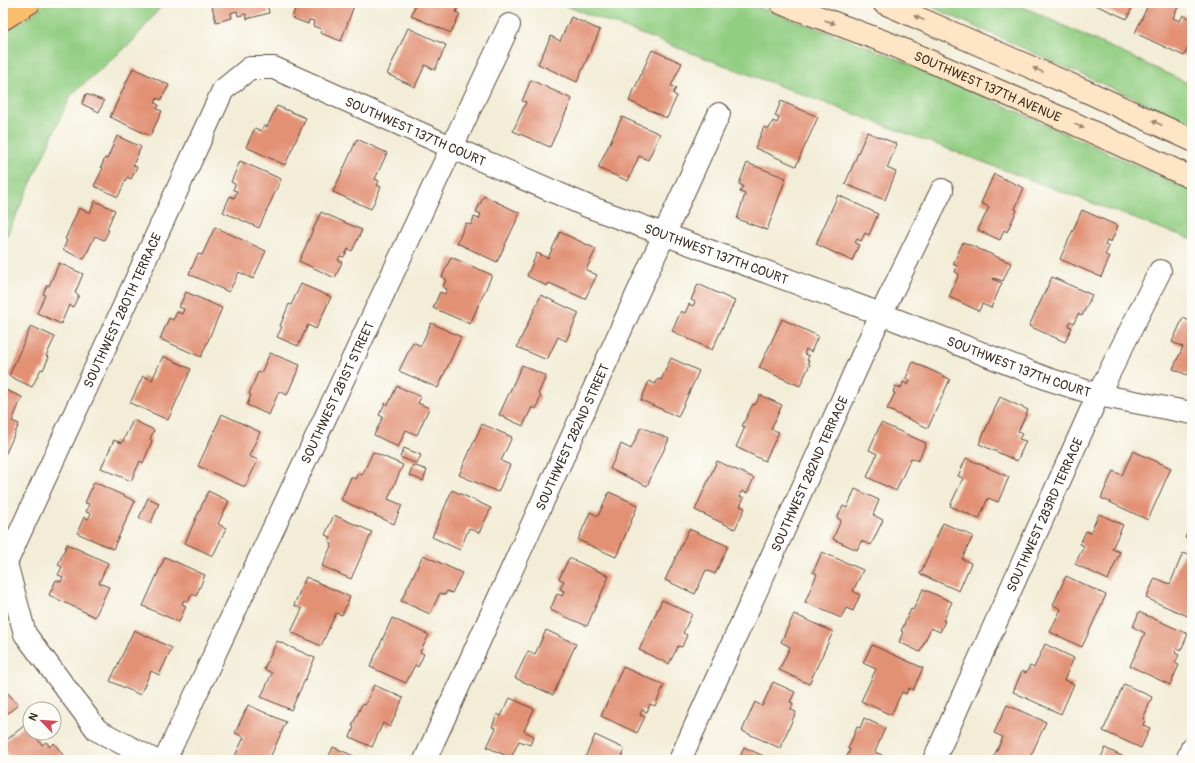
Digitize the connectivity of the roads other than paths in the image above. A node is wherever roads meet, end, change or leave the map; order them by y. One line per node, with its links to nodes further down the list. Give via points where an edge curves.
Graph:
1 (29, 3): 4 (highway)
2 (781, 3): 10 (main road, SOUTHWEST 137TH AVENUE, one-way to 10, via 888,43)
3 (884, 3): 8 (main road, one-way to 3)
4 (3, 19)
5 (509, 25): 9 (street, SOUTHWEST 281ST STREET)
6 (250, 68): 9 (street, SOUTHWEST 137TH COURT, via 274,68); 18 (street, SOUTHWEST 280TH TERRACE, via 223,90 6,563 25,634 97,730)
7 (718, 114): 12 (street, SOUTHWEST 282ND STREET)
8 (1192, 140)
9 (451, 147): 12 (street, SOUTHWEST 137TH COURT, via 587,206); 19 (street, SOUTHWEST 281ST STREET)
10 (1192, 178)
11 (942, 190): 14 (street, SOUTHWEST 282ND TERRACE)
12 (664, 234): 14 (street, SOUTHWEST 137TH COURT); 20 (street, SOUTHWEST 282ND STREET)
13 (1160, 271): 15 (street, SOUTHWEST 283RD TERRACE)
14 (881, 314): 15 (street, SOUTHWEST 137TH COURT); 21 (street, SOUTHWEST 282ND TERRACE)
15 (1098, 396): 16 (street, SOUTHWEST 137TH COURT); 22 (street, SOUTHWEST 283RD TERRACE)
16 (1192, 413)
17 (1192, 748): 23 (street)
18 (154, 760)
19 (165, 760)
20 (426, 760)
21 (680, 760)
22 (934, 760)
23 (1187, 760)

